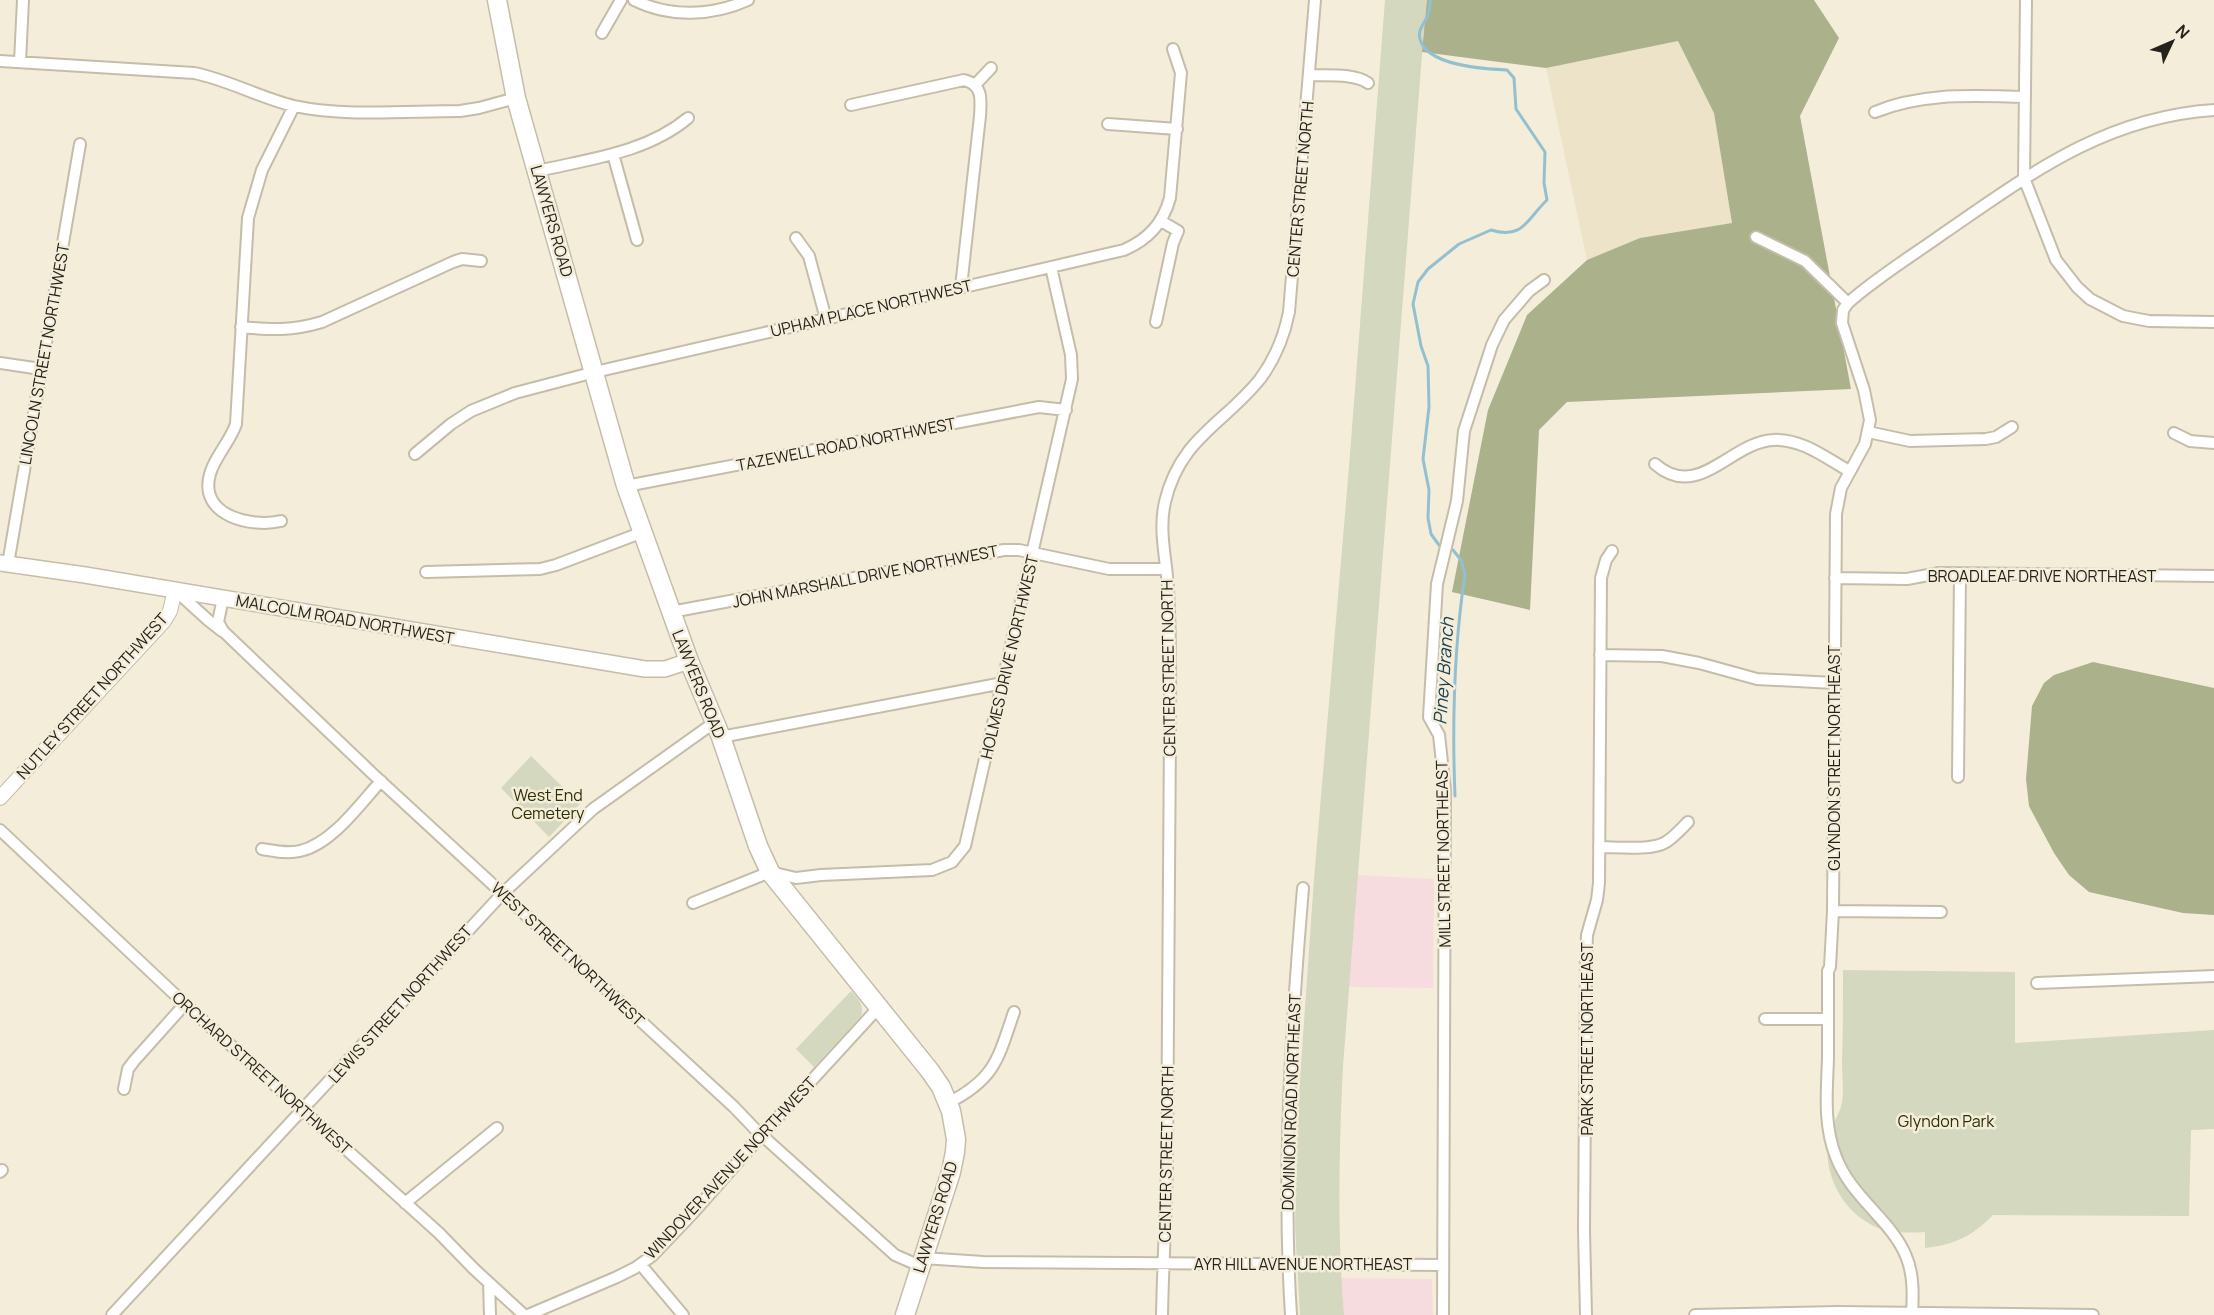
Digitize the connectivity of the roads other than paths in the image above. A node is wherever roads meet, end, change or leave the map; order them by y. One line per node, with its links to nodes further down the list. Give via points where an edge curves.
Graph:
1 (23, 0): 11 (street)
2 (497, 0): 17 (main road, LAWYERS ROAD)
3 (621, 0): 8 (street)
4 (634, 0): 5 (street, via 692,13 727,8)
5 (748, 0)
6 (1315, 0): 13 (street, CENTER STREET NORTH)
7 (2025, 0): 16 (street)
8 (602, 33)
9 (1173, 49): 24 (street, UPHAM PLACE NORTHWEST, via 1181,73)
10 (0, 61): 11 (street)
11 (20, 62): 19 (street, via 194,73)
12 (991, 68): 15 (street)
13 (1310, 75): 14 (street); 59 (street, CENTER STREET NORTH, via 1285,330 1259,380 1202,435 1179,465 1162,522)
14 (1368, 82)
15 (975, 85): 18 (street, via 957,81); 36 (street, via 981,97 980,116)
16 (2025, 97): 21 (street, via 1922,98); 28 (street)
17 (516, 98): 19 (street, via 460,111 335,111); 27 (main road, LAWYERS ROAD)
18 (850, 105)
19 (294, 106): 41 (street, via 262,170 250,210)
20 (2214, 110): 28 (street, via 2118,130 2063,154)
21 (1875, 112)
22 (688, 118): 26 (street, via 666,135)
23 (1108, 124): 24 (street)
24 (1177, 129): 29 (street, UPHAM PLACE NORTHWEST, via 1170,198)
25 (80, 144): 43 (street, LINCOLN STREET NORTHWEST)
26 (613, 154): 27 (street); 32 (street)
27 (538, 171): 44 (main road, LAWYERS ROAD)
28 (2024, 178): 37 (street); 39 (street, via 2056,260 2090,299 2133,319)
29 (1161, 221): 34 (street, UPHAM PLACE NORTHWEST, via 1145,238 1124,250); 40 (street, via 1178,231)
30 (1756, 237): 37 (street, via 1805,261)
31 (796, 238): 38 (street, via 809,256)
32 (637, 240)
33 (481, 261): 41 (street, via 453,262 322,322 278,330)
34 (1051, 267): 36 (street, UPHAM PLACE NORTHWEST); 45 (street, HOLMES DRIVE NORTHWEST, via 1072,363)
35 (1544, 280): 103 (street, MILL STREET NORTHEAST, via 1504,320 1492,345 1464,431 1457,501 1437,584 1429,717 1439,735 1445,790)
36 (961, 287): 38 (street, UPHAM PLACE NORTHWEST)
37 (1848, 303): 47 (street, GLYNDON STREET NORTHEAST, via 1842,323 1867,399)
38 (826, 318): 44 (street, UPHAM PLACE NORTHWEST)
39 (2214, 321)
40 (1156, 322)
41 (241, 327): 54 (street, via 236,424 210,474 209,492 218,508 229,516 261,524)
42 (0, 363): 43 (street)
43 (41, 369): 58 (street, LINCOLN STREET NORTHWEST)
44 (595, 372): 50 (street, UPHAM PLACE NORTHWEST, via 492,401 451,424); 53 (main road, LAWYERS ROAD)
45 (1066, 410): 53 (street, TAZEWELL ROAD NORTHWEST, via 1039,407); 57 (street, HOLMES DRIVE NORTHWEST)
46 (2012, 427): 47 (street, via 1986,439 1910,441)
47 (1868, 432): 52 (street, GLYNDON STREET NORTHEAST)
48 (2174, 433): 49 (street, via 2190,441)
49 (2214, 443)
50 (415, 454)
51 (1655, 464): 52 (street, via 1677,476 1700,474 1752,445 1774,439 1805,446)
52 (1849, 471): 63 (street, GLYNDON STREET NORTHEAST, via 1837,504)
53 (626, 486): 55 (main road, LAWYERS ROAD)
54 (281, 521)
55 (643, 532): 60 (street, via 540,569); 66 (main road, LAWYERS ROAD)
56 (1612, 551): 68 (street, PARK STREET NORTHEAST, via 1601,579)
57 (1034, 553): 59 (street, JOHN MARSHALL DRIVE NORTHWEST, via 1109,569); 66 (street, JOHN MARSHALL DRIVE NORTHWEST, via 996,550); 70 (street, HOLMES DRIVE NORTHWEST)
58 (4, 563): 64 (main road, MALCOLM ROAD NORTHWEST)
59 (1166, 570): 100 (street, CENTER STREET NORTH, via 1170,769)
60 (426, 572)
61 (1960, 574): 62 (street, BROADLEAF DRIVE NORTHEAST); 63 (street, BROADLEAF DRIVE NORTHEAST, via 1929,573 1906,579); 73 (street)
62 (2214, 576)
63 (1835, 578): 71 (street, GLYNDON STREET NORTHEAST)
64 (175, 590): 65 (main road, MALCOLM ROAD NORTHWEST); 67 (street, WEST STREET NORTHWEST); 75 (street, NUTLEY STREET NORTHWEST, via 164,621)
65 (223, 598): 67 (street, via 219,622); 69 (main road, MALCOLM ROAD NORTHWEST, via 645,669 665,669)
66 (671, 612): 69 (main road, LAWYERS ROAD)
67 (223, 631): 74 (street, WEST STREET NORTHWEST)
68 (1600, 655): 71 (street, via 1662,656 1757,679); 78 (street, PARK STREET NORTHEAST)
69 (689, 662): 72 (main road, LAWYERS ROAD)
70 (1004, 683): 72 (street); 80 (street, HOLMES DRIVE NORTHWEST, via 970,830 965,846 952,862 932,870 796,878)
71 (1834, 683): 84 (street, GLYNDON STREET NORTHEAST)
72 (718, 730): 80 (main road, LAWYERS ROAD); 82 (street, LEWIS STREET NORTHWEST, via 593,809)
73 (1958, 777)
74 (381, 781): 79 (street, via 334,832 313,847 291,852); 82 (street, WEST STREET NORTHWEST)
75 (0, 798)
76 (1688, 822): 78 (street, via 1661,845)
77 (0, 830): 88 (street, ORCHARD STREET NORTHWEST)
78 (1599, 847): 113 (street, PARK STREET NORTHEAST, via 1597,900 1587,934 1585,996)
79 (262, 849)
80 (770, 872): 83 (street); 89 (main road, LAWYERS ROAD)
81 (1303, 888): 101 (street, DOMINION ROAD NORTHEAST, via 1287,1165)
82 (503, 893): 95 (street, LEWIS STREET NORTHWEST); 97 (street, WEST STREET NORTHWEST)
83 (693, 903)
84 (1833, 911): 85 (street); 92 (street, GLYNDON STREET NORTHEAST)
85 (1941, 912)
86 (2214, 976): 87 (street)
87 (2037, 983)
88 (186, 1004): 93 (street, via 134,1060); 95 (street, ORCHARD STREET NORTHWEST)
89 (879, 1007): 94 (main road, LAWYERS ROAD, via 930,1071); 97 (street, WINDOVER AVENUE NORTHWEST)
90 (1014, 1012): 94 (street, via 992,1070 976,1088)
91 (1765, 1018): 92 (street)
92 (1828, 1019): 115 (street, GLYNDON STREET NORTHEAST, via 1826,1110 1830,1140 1853,1189 1906,1254 1912,1279)
93 (124, 1089)
94 (948, 1103): 99 (main road, LAWYERS ROAD, via 955,1126 955,1152)
95 (303, 1110): 98 (street, ORCHARD STREET NORTHWEST); 105 (street, LEWIS STREET NORTHWEST)
96 (497, 1128): 98 (street)
97 (762, 1135): 99 (street, WEST STREET NORTHWEST, via 895,1255); 102 (street, WINDOVER AVENUE NORTHWEST)
98 (405, 1203): 104 (street, ORCHARD STREET NORTHWEST)
99 (922, 1262): 100 (street, AYR HILL AVENUE NORTHEAST); 109 (main road, LAWYERS ROAD)
100 (1164, 1264): 101 (street, AYR HILL AVENUE NORTHEAST); 110 (street, CENTER STREET NORTH)
101 (1287, 1264): 103 (street, AYR HILL AVENUE NORTHEAST); 111 (street, DOMINION ROAD NORTHEAST)
102 (641, 1265): 107 (street, WINDOVER AVENUE NORTHWEST); 108 (street)
103 (1443, 1265): 112 (street, MILL STREET NORTHEAST)
104 (489, 1283): 106 (street); 107 (street, ORCHARD STREET NORTHWEST)
105 (112, 1315)
106 (490, 1315)
107 (526, 1315)
108 (683, 1315)
109 (905, 1315)
110 (1162, 1315)
111 (1291, 1315)
112 (1443, 1315)
113 (1586, 1315)
114 (1695, 1315): 115 (street)
115 (1912, 1315): 116 (street)
116 (2092, 1315)

